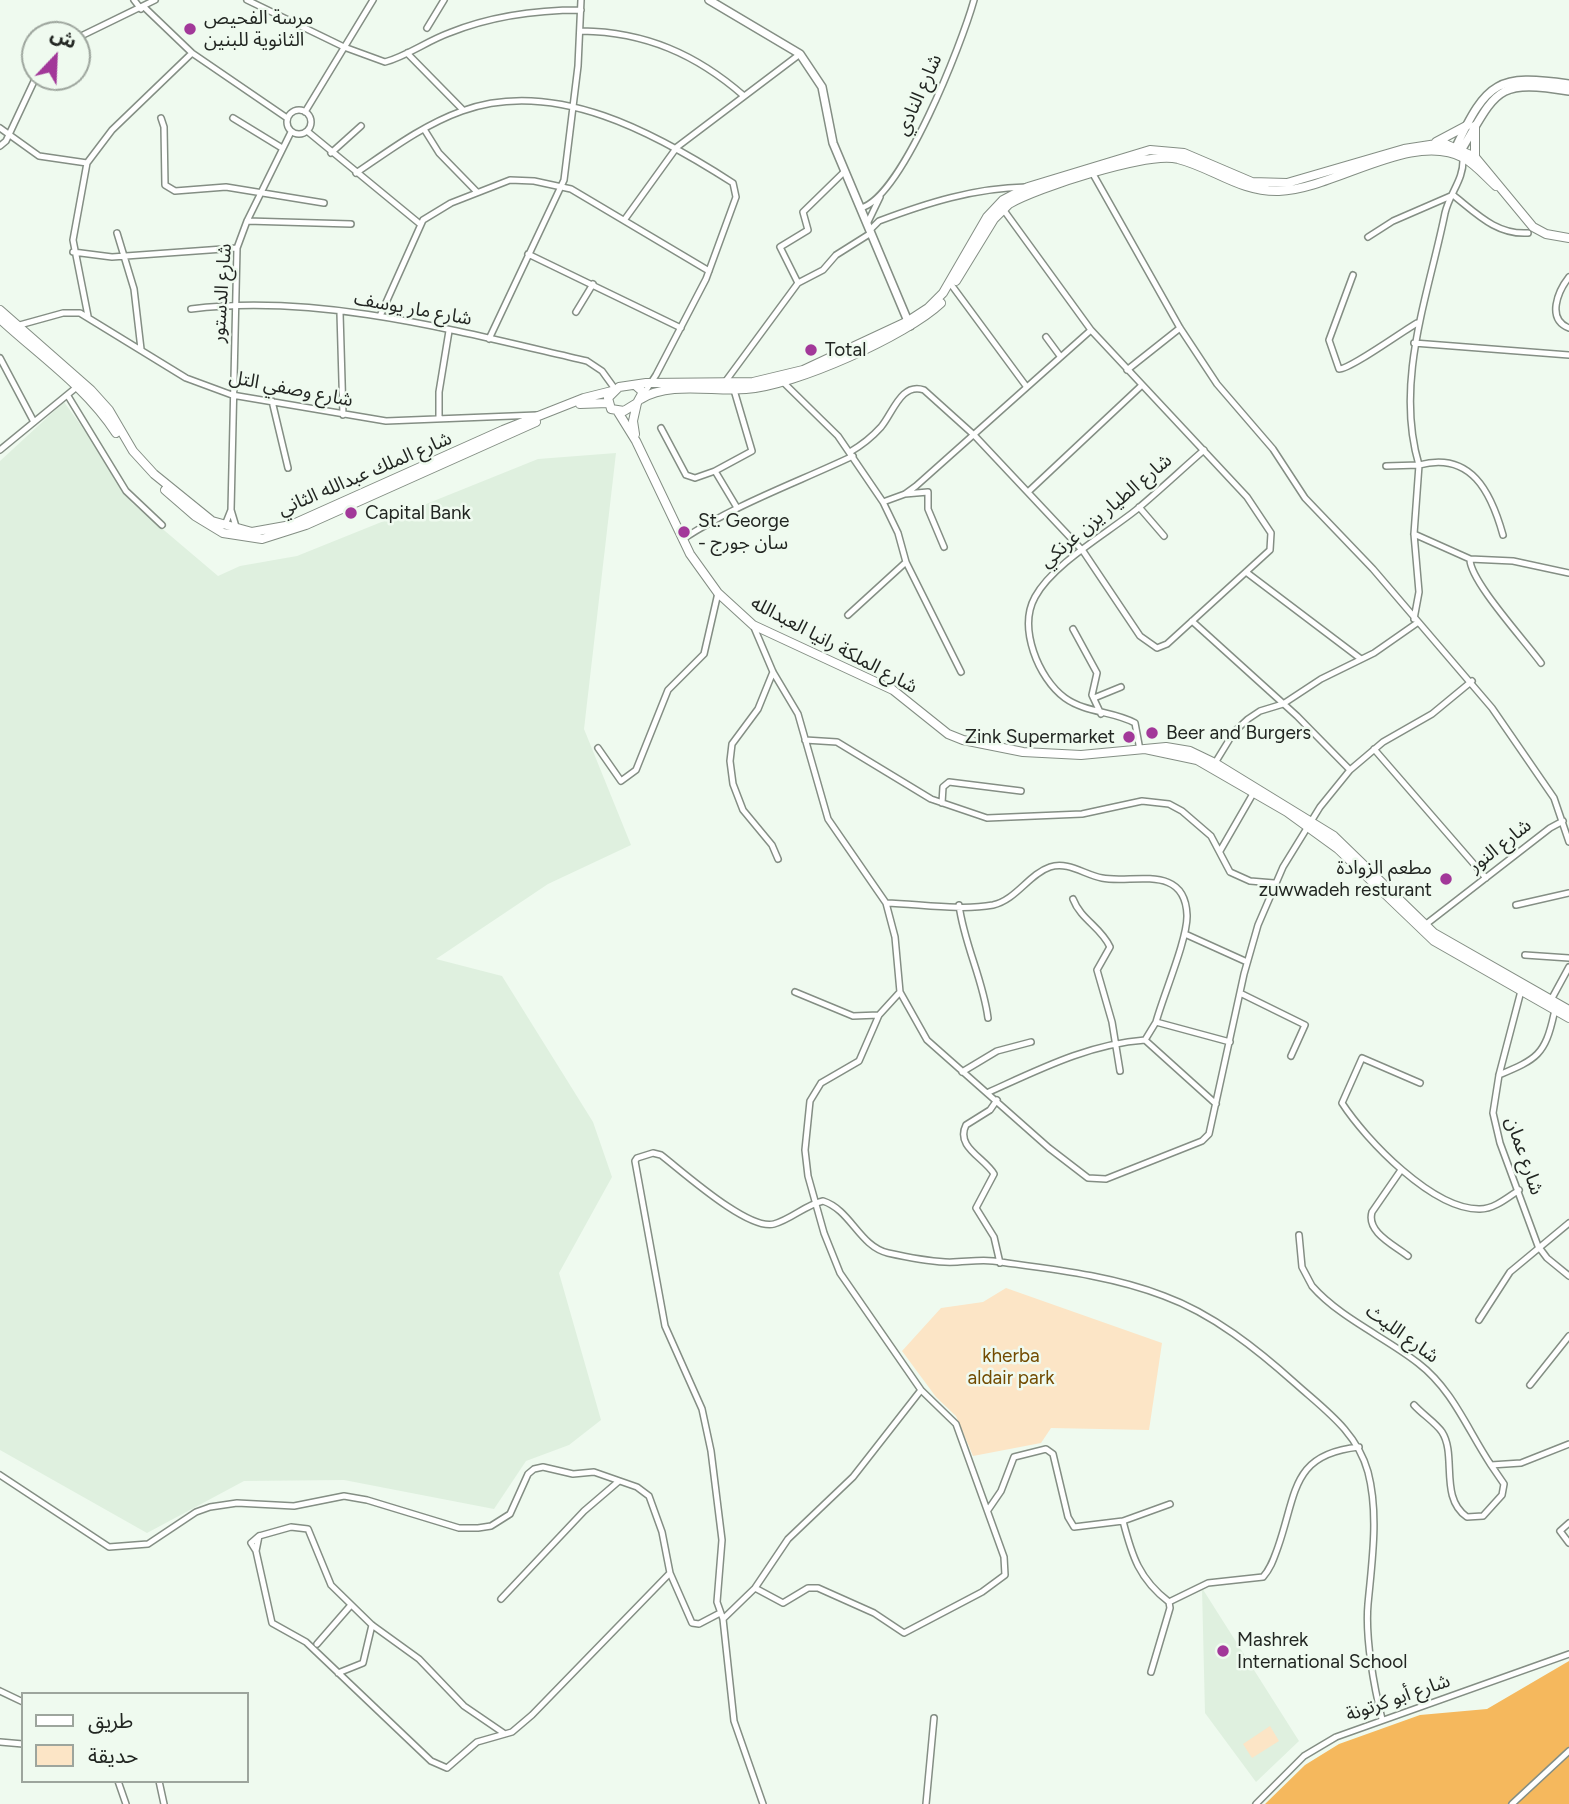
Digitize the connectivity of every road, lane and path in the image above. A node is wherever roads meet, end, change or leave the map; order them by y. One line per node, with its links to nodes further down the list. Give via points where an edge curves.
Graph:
1 (134, 0): 9 (street)
2 (155, 0): 9 (street)
3 (247, 0): 14 (street)
4 (373, 0): 14 (street)
5 (444, 0): 11 (street)
6 (581, 0): 10 (street)
7 (709, 0): 17 (street)
8 (974, 0): 53 (street, شارع النادي, via 910,153)
9 (142, 8): 13 (street); 15 (street)
10 (581, 10): 12 (street); 16 (street, via 504,16 451,32)
11 (427, 27)
12 (582, 31): 21 (street, via 620,32 646,39 690,58); 22 (street)
13 (91, 32)
14 (344, 47): 16 (street, via 381,62); 24 (street)
15 (192, 53): 27 (street); 42 (street, via 112,130)
16 (407, 53): 23 (street)
17 (800, 54): 21 (street); 43 (street, via 822,87 833,143)
18 (1569, 84): 28 (street, via 1507,81 1487,96)
19 (29, 91): 34 (street)
20 (1569, 91): 28 (street, via 1525,85 1509,88 1495,96)
21 (744, 96): 37 (street)
22 (573, 107): 23 (street, via 498,103); 37 (street); 46 (street)
23 (463, 110): 31 (street)
24 (305, 111): 27 (street, via 294,111); 32 (street, via 311,121)
25 (161, 118): 49 (street, via 167,189 226,187)
26 (233, 118): 38 (street)
27 (287, 118): 33 (street)
28 (1472, 125): 35 (main road); 39 (street); 41 (main road)
29 (362, 126): 40 (street)
30 (0, 128): 34 (street)
31 (424, 129): 44 (street); 50 (street, via 439,153)
32 (307, 131): 33 (street); 40 (street)
33 (291, 132): 38 (street, شارع الدستور)
34 (8, 135): 36 (street); 42 (street, via 39,156)
35 (1436, 142): 39 (main road); 47 (main road, via 1295,183 1252,181 1184,153 1150,150)
36 (0, 146)
37 (677, 147): 59 (street); 72 (street, via 735,188 736,197)
38 (282, 148): 49 (street, شارع الدستور)
39 (1458, 152): 41 (main road); 45 (main road, via 1425,150 1280,191 1241,186 1171,157 1149,157); 51 (main road); 52 (street, via 1462,174)
40 (331, 153): 44 (street)
41 (1475, 157): 51 (main road)
42 (87, 163): 69 (street)
43 (845, 171): 57 (street); 76 (street, via 803,212 808,230 780,247)
44 (356, 173): 62 (street)
45 (1093, 174): 55 (main road); 90 (street)
46 (562, 186): 50 (street, via 522,179); 59 (street); 70 (street)
47 (1028, 187): 48 (street); 55 (main road)
48 (997, 188): 55 (street); 63 (street, via 980,189 888,218)
49 (261, 192): 54 (street); 60 (street, شارع الدستور)
50 (477, 192): 62 (street, via 434,212)
51 (1503, 193): 67 (main road, via 1541,232)
52 (1453, 195): 56 (street); 58 (street); 65 (street, via 1483,221 1509,232)
53 (880, 197): 57 (street, شارع النادي); 63 (street, شارع النادي)
54 (324, 204)
55 (1003, 204): 77 (main road, via 987,217); 92 (street)
56 (1433, 204): 58 (street); 66 (street)
57 (861, 208): 63 (street)
58 (1445, 216): 86 (street)
59 (625, 219): 72 (street)
60 (247, 220): 61 (street); 68 (street, شارع الدستور)
61 (351, 224)
62 (420, 224): 84 (street)
63 (869, 229): 76 (street, via 823,270); 87 (street)
64 (117, 233): 71 (street)
65 (1528, 233)
66 (1368, 237)
67 (1569, 238)
68 (237, 248): 71 (street); 78 (street, شارع الدستور)
69 (73, 252): 71 (street); 83 (street)
70 (528, 254): 75 (street); 95 (street)
71 (125, 257): 97 (street)
72 (709, 271): 89 (street)
73 (1353, 275): 86 (street, via 1329,340 1339,369 1350,368)
74 (1569, 277): 91 (street, via 1558,293 1556,316)
75 (593, 284): 82 (street); 89 (street)
76 (798, 284): 103 (street)
77 (951, 285): 87 (main road); 107 (street)
78 (234, 304): 79 (street, شارع مار يوسف); 81 (street, شارع مار يوسف); 111 (street, شارع الدستور)
79 (191, 309)
80 (0, 310): 88 (main road, شارع الملك عبدالله الثاني)
81 (340, 313): 84 (street, شارع مار يوسف); 117 (street)
82 (576, 313)
83 (88, 316): 88 (street, via 63,313); 97 (street, شارع وصفي التل)
84 (380, 316): 93 (street, شارع مار يوسف)
85 (0, 319): 106 (main road, شارع الملك عبدالله الثاني)
86 (1418, 323): 96 (street)
87 (909, 324): 103 (main road, شارع الملك عبدالله الثاني, via 780,378); 104 (main road)
88 (16, 326): 140 (main road, شارع الملك عبدالله الثاني, via 91,390 154,474)
89 (681, 328): 102 (street)
90 (1180, 328): 101 (street); 155 (street, via 1305,498)
91 (1569, 328)
92 (1091, 330): 99 (street); 101 (street)
93 (450, 331): 95 (street, شارع مار يوسف); 120 (street)
94 (1046, 337): 99 (street)
95 (489, 339): 109 (street, شارع مار يوسف, via 587,361 602,371)
96 (1414, 343): 98 (street); 129 (street, via 1412,425)
97 (141, 349): 111 (street, شارع وصفي التل, via 186,378)
98 (1569, 355)
99 (1060, 356): 107 (street)
100 (0, 358): 121 (street)
101 (1127, 370): 108 (street)
102 (652, 382): 103 (main road, شارع الملك عبدالله الثاني); 105 (main road, شارع الملك عبدالله الثاني); 113 (street)
103 (725, 382)
104 (784, 383): 110 (main road); 128 (street)
105 (635, 385): 109 (main road, شارع الملك عبدالله الثاني); 113 (main road, via 641,388)
106 (78, 386): 112 (street); 140 (main road, شارع الملك عبدالله الثاني, via 98,405 130,456 151,478 188,510)
107 (1026, 386): 124 (street)
108 (1141, 386): 127 (street); 133 (street)
109 (614, 390): 115 (main road); 119 (main road, شارع الملك عبدالله الثاني)
110 (734, 390): 113 (main road, via 664,390); 132 (street, via 752,450)
111 (232, 395): 114 (street, شارع وصفي التل); 138 (street, شارع الدستور)
112 (68, 396): 121 (street); 139 (street, via 126,491)
113 (640, 399): 116 (main road); 125 (main road, شارع الملكة رانيا العبدالله, via 633,421)
114 (272, 401): 117 (street, شارع وصفي التل); 131 (street)
115 (608, 402): 116 (main road, شارع الملكة رانيا العبدالله); 141 (main road, شارع الملك عبدالله الثاني, via 572,407 282,534 262,539)
116 (618, 412): 125 (main road, شارع الملكة رانيا العبدالله)
117 (344, 415): 120 (street, شارع وصفي التل, via 386,421)
118 (499, 415): 119 (street, شارع وصفي التل); 120 (street, شارع وصفي التل); 123 (street)
119 (539, 415): 123 (main road, شارع الملك عبدالله الثاني)
120 (439, 417)
121 (34, 422): 126 (street)
122 (661, 428): 132 (street, via 686,475 695,478)
123 (503, 430): 141 (main road, شارع الملك عبدالله الثاني, via 291,525)
124 (974, 435): 128 (street, via 931,395 916,388 900,398 879,429); 133 (street); 134 (street)
125 (636, 441): 145 (main road, شارع الملكة رانيا العبدالله)
126 (0, 450)
127 (1204, 450): 137 (street, شارع الطيار يزن عرنكي); 150 (street, via 1247,497 1271,533 1270,550)
128 (852, 454): 135 (street); 136 (street, via 815,475)
129 (1419, 465): 130 (street); 142 (street); 143 (street, via 1444,461 1472,474 1491,500)
130 (1386, 466)
131 (288, 468)
132 (715, 471): 136 (street)
133 (1028, 492): 147 (street)
134 (905, 494): 135 (street); 146 (street, via 928,492 928,509)
135 (883, 502): 149 (street)
136 (736, 506): 145 (street)
137 (1139, 508): 144 (street); 147 (street, شارع الطيار يزن عرنكي)
138 (231, 510): 140 (street, شارع الدستور); 141 (street, شارع الدستور)
139 (162, 525)
140 (224, 530): 141 (main road, شارع الملك عبدالله الثاني)
141 (236, 534)
142 (1414, 534): 148 (street); 155 (street, via 1419,592)
143 (1503, 535)
144 (1164, 536)
145 (682, 539): 152 (main road, شارع الملكة رانيا العبدالله)
146 (944, 547)
147 (1083, 551): 154 (street, via 1150,646 1161,647); 166 (street, شارع الطيار يزن عرنكي, via 1038,593 1031,608 1030,629 1036,658 1056,691 1076,705)
148 (1470, 559): 151 (street, via 1513,561); 159 (street, via 1485,593)
149 (906, 562): 153 (street); 161 (street)
150 (1246, 572): 154 (street); 158 (street)
151 (1569, 573)
152 (718, 593): 156 (main road, شارع الملكة رانيا العبدالله); 168 (street, via 704,654 668,690 633,774 621,781)
153 (848, 615)
154 (1192, 621): 165 (street)
155 (1416, 622): 158 (street); 162 (street)
156 (753, 625): 160 (street); 169 (main road, شارع الملكة رانيا العبدالله, via 893,690 948,734 963,740 1081,755)
157 (1073, 629): 164 (street, via 1097,673)
158 (1361, 659): 165 (street)
159 (1541, 663)
160 (774, 672): 167 (street, via 798,714); 180 (street, via 758,709 732,744 730,761 743,810)
161 (961, 672)
162 (1472, 681): 170 (street, via 1432,714); 176 (street, via 1542,779)
163 (1121, 687): 164 (street)
164 (1094, 698): 166 (street)
165 (1283, 704): 171 (street, via 1260,711 1239,726); 172 (street)
166 (1101, 713): 169 (street, شارع الطيار يزن عرنكي, via 1135,723)
167 (805, 740): 175 (street, via 837,742); 185 (street, via 834,832 862,864)
168 (598, 748)
169 (1143, 749): 171 (main road, شارع الملكة رانيا العبدالله, via 1180,749); 174 (main road, شارع الملكة رانيا العبدالله, via 1197,760)
170 (1374, 749): 172 (street); 181 (street)
171 (1216, 762): 177 (main road, شارع الملكة رانيا العبدالله)
172 (1350, 770): 177 (street)
173 (1021, 791): 175 (street, via 949,782 943,787)
174 (1254, 792): 177 (main road, شارع الملكة رانيا العبدالله); 179 (street)
175 (942, 803): 179 (street, via 973,815 1012,818 1082,814 1142,801 1160,802 1182,811)
176 (1563, 821): 178 (street); 181 (street, شارع النور)
177 (1311, 824): 182 (street); 188 (main road, شارع الملكة رانيا العبدالله, via 1361,860); 194 (main road, شارع الملكة رانيا العبدالله, via 1434,941)
178 (1569, 839)
179 (1220, 850): 182 (street, via 1236,876)
180 (778, 859)
181 (1486, 878): 188 (street, شارع النور)
182 (1274, 883): 192 (street)
183 (1569, 893): 187 (street)
184 (1073, 899): 207 (street, via 1080,914 1103,933 1110,947 1097,970)
185 (886, 903): 186 (street); 196 (street, via 895,937)
186 (960, 905): 189 (street, via 999,903 1057,866 1103,878 1154,877 1173,887 1183,901); 202 (street)
187 (1516, 905)
188 (1425, 925): 198 (main road, شارع الملكة رانيا العبدالله)
189 (1185, 933): 192 (street); 204 (street)
190 (1525, 955): 191 (street)
191 (1569, 958)
192 (1247, 962): 197 (street)
193 (1569, 967): 198 (street)
194 (1521, 991): 203 (main road, شارع الملكة رانيا العبدالله); 212 (street, شارع عمان)
195 (795, 992): 201 (street, via 853,1016)
196 (900, 992): 201 (street); 211 (street, via 927,1040)
197 (1240, 993): 208 (street); 209 (street, via 1305,1024)
198 (1551, 1000): 199 (main road, شارع الملكة رانيا العبدالله)
199 (1569, 1010)
200 (1554, 1014): 212 (street, via 1543,1048)
201 (879, 1015): 219 (street, via 859,1061 821,1083 810,1101 804,1150)
202 (988, 1018)
203 (1569, 1018)
204 (1157, 1023): 205 (street); 208 (street)
205 (1145, 1040): 207 (street); 216 (street)
206 (1031, 1042): 211 (street, via 996,1051)
207 (1115, 1042): 210 (street); 214 (street, via 1051,1063)
208 (1230, 1042): 216 (street)
209 (1291, 1056)
210 (1120, 1071)
211 (962, 1072): 214 (street)
212 (1499, 1075): 218 (street, شارع عمان, via 1495,1128)
213 (1420, 1083): 217 (street, via 1362,1058 1342,1100)
214 (989, 1092): 215 (street)
215 (997, 1100): 216 (street, via 1079,1173 1095,1180 1202,1141 1213,1127); 224 (street, via 990,1111 966,1125 963,1136 994,1174 976,1208 994,1237)
216 (1216, 1104)
217 (1401, 1170): 218 (street, via 1422,1187 1468,1207 1489,1208); 223 (street, via 1370,1219 1374,1229)
218 (1519, 1190): 222 (street, شارع عمان)
219 (816, 1203): 224 (street, via 833,1205 872,1246 886,1253 945,1262); 229 (street, via 841,1273); 246 (street, via 767,1225 731,1207 661,1155 635,1159 665,1326 702,1409 711,1451 722,1540)
220 (1569, 1223): 222 (street)
221 (1299, 1235): 233 (street, شارع الليث, via 1302,1267 1312,1286 1420,1364 1460,1409)
222 (1538, 1246): 225 (street, شارع عمان); 226 (street, via 1501,1282)
223 (1408, 1256)
224 (1000, 1263): 232 (street, via 1123,1283 1193,1309 1282,1371 1345,1428)
225 (1569, 1276)
226 (1479, 1320)
227 (1569, 1336): 228 (street)
228 (1530, 1385)
229 (921, 1390): 237 (street, via 956,1424); 242 (street, via 853,1477 788,1539)
230 (1414, 1405): 233 (street, شارع الليث, via 1443,1433 1453,1494 1467,1517 1483,1516 1503,1493 1504,1484)
231 (1569, 1444): 233 (street, via 1521,1463)
232 (1359, 1447): 244 (street, via 1327,1453 1309,1464 1263,1577 1208,1583); 255 (street, via 1373,1504 1368,1611)
233 (1491, 1465)
234 (0, 1475): 235 (street, via 108,1548 148,1544 210,1507 237,1503 294,1506 344,1496 459,1528 478,1528 510,1514 527,1474 534,1469 594,1472)
235 (619, 1481): 241 (street, via 643,1490 654,1506); 243 (street, via 584,1511)
236 (1170, 1504): 238 (street)
237 (988, 1510): 238 (street, via 1014,1457 1046,1448 1054,1454 1070,1524 1080,1528); 242 (street, via 1005,1575 904,1633 817,1588 808,1588 783,1603)
238 (1123, 1521): 244 (street, via 1147,1583)
239 (1569, 1523): 240 (street, via 1560,1531)
240 (1569, 1543)
241 (670, 1573): 246 (street, via 692,1623); 256 (street, via 532,1714)
242 (755, 1588): 246 (street)
243 (501, 1599)
244 (1169, 1602): 250 (street)
245 (351, 1605): 247 (street); 248 (street); 251 (street, via 327,1579 308,1529 291,1527 259,1536 256,1551 272,1623 306,1642)
246 (721, 1616): 264 (street, via 736,1732)
247 (372, 1625): 251 (street, via 363,1663); 256 (street, via 419,1659 464,1706)
248 (317, 1644)
249 (1569, 1654): 255 (street, شارع أبو كرتونة)
250 (1151, 1672)
251 (338, 1673): 256 (street, via 443,1769 480,1740)
252 (0, 1692): 253 (street)
253 (21, 1701)
254 (934, 1718): 265 (street)
255 (1382, 1719): 266 (street, شارع أبو كرتونة, via 1310,1752)
256 (505, 1734)
257 (0, 1742): 258 (street)
258 (21, 1744)
259 (1569, 1751): 267 (street)
260 (119, 1783): 262 (street)
261 (159, 1783): 263 (street)
262 (127, 1804)
263 (164, 1804)
264 (762, 1804)
265 (926, 1804)
266 (1256, 1804)
267 (1512, 1804)

